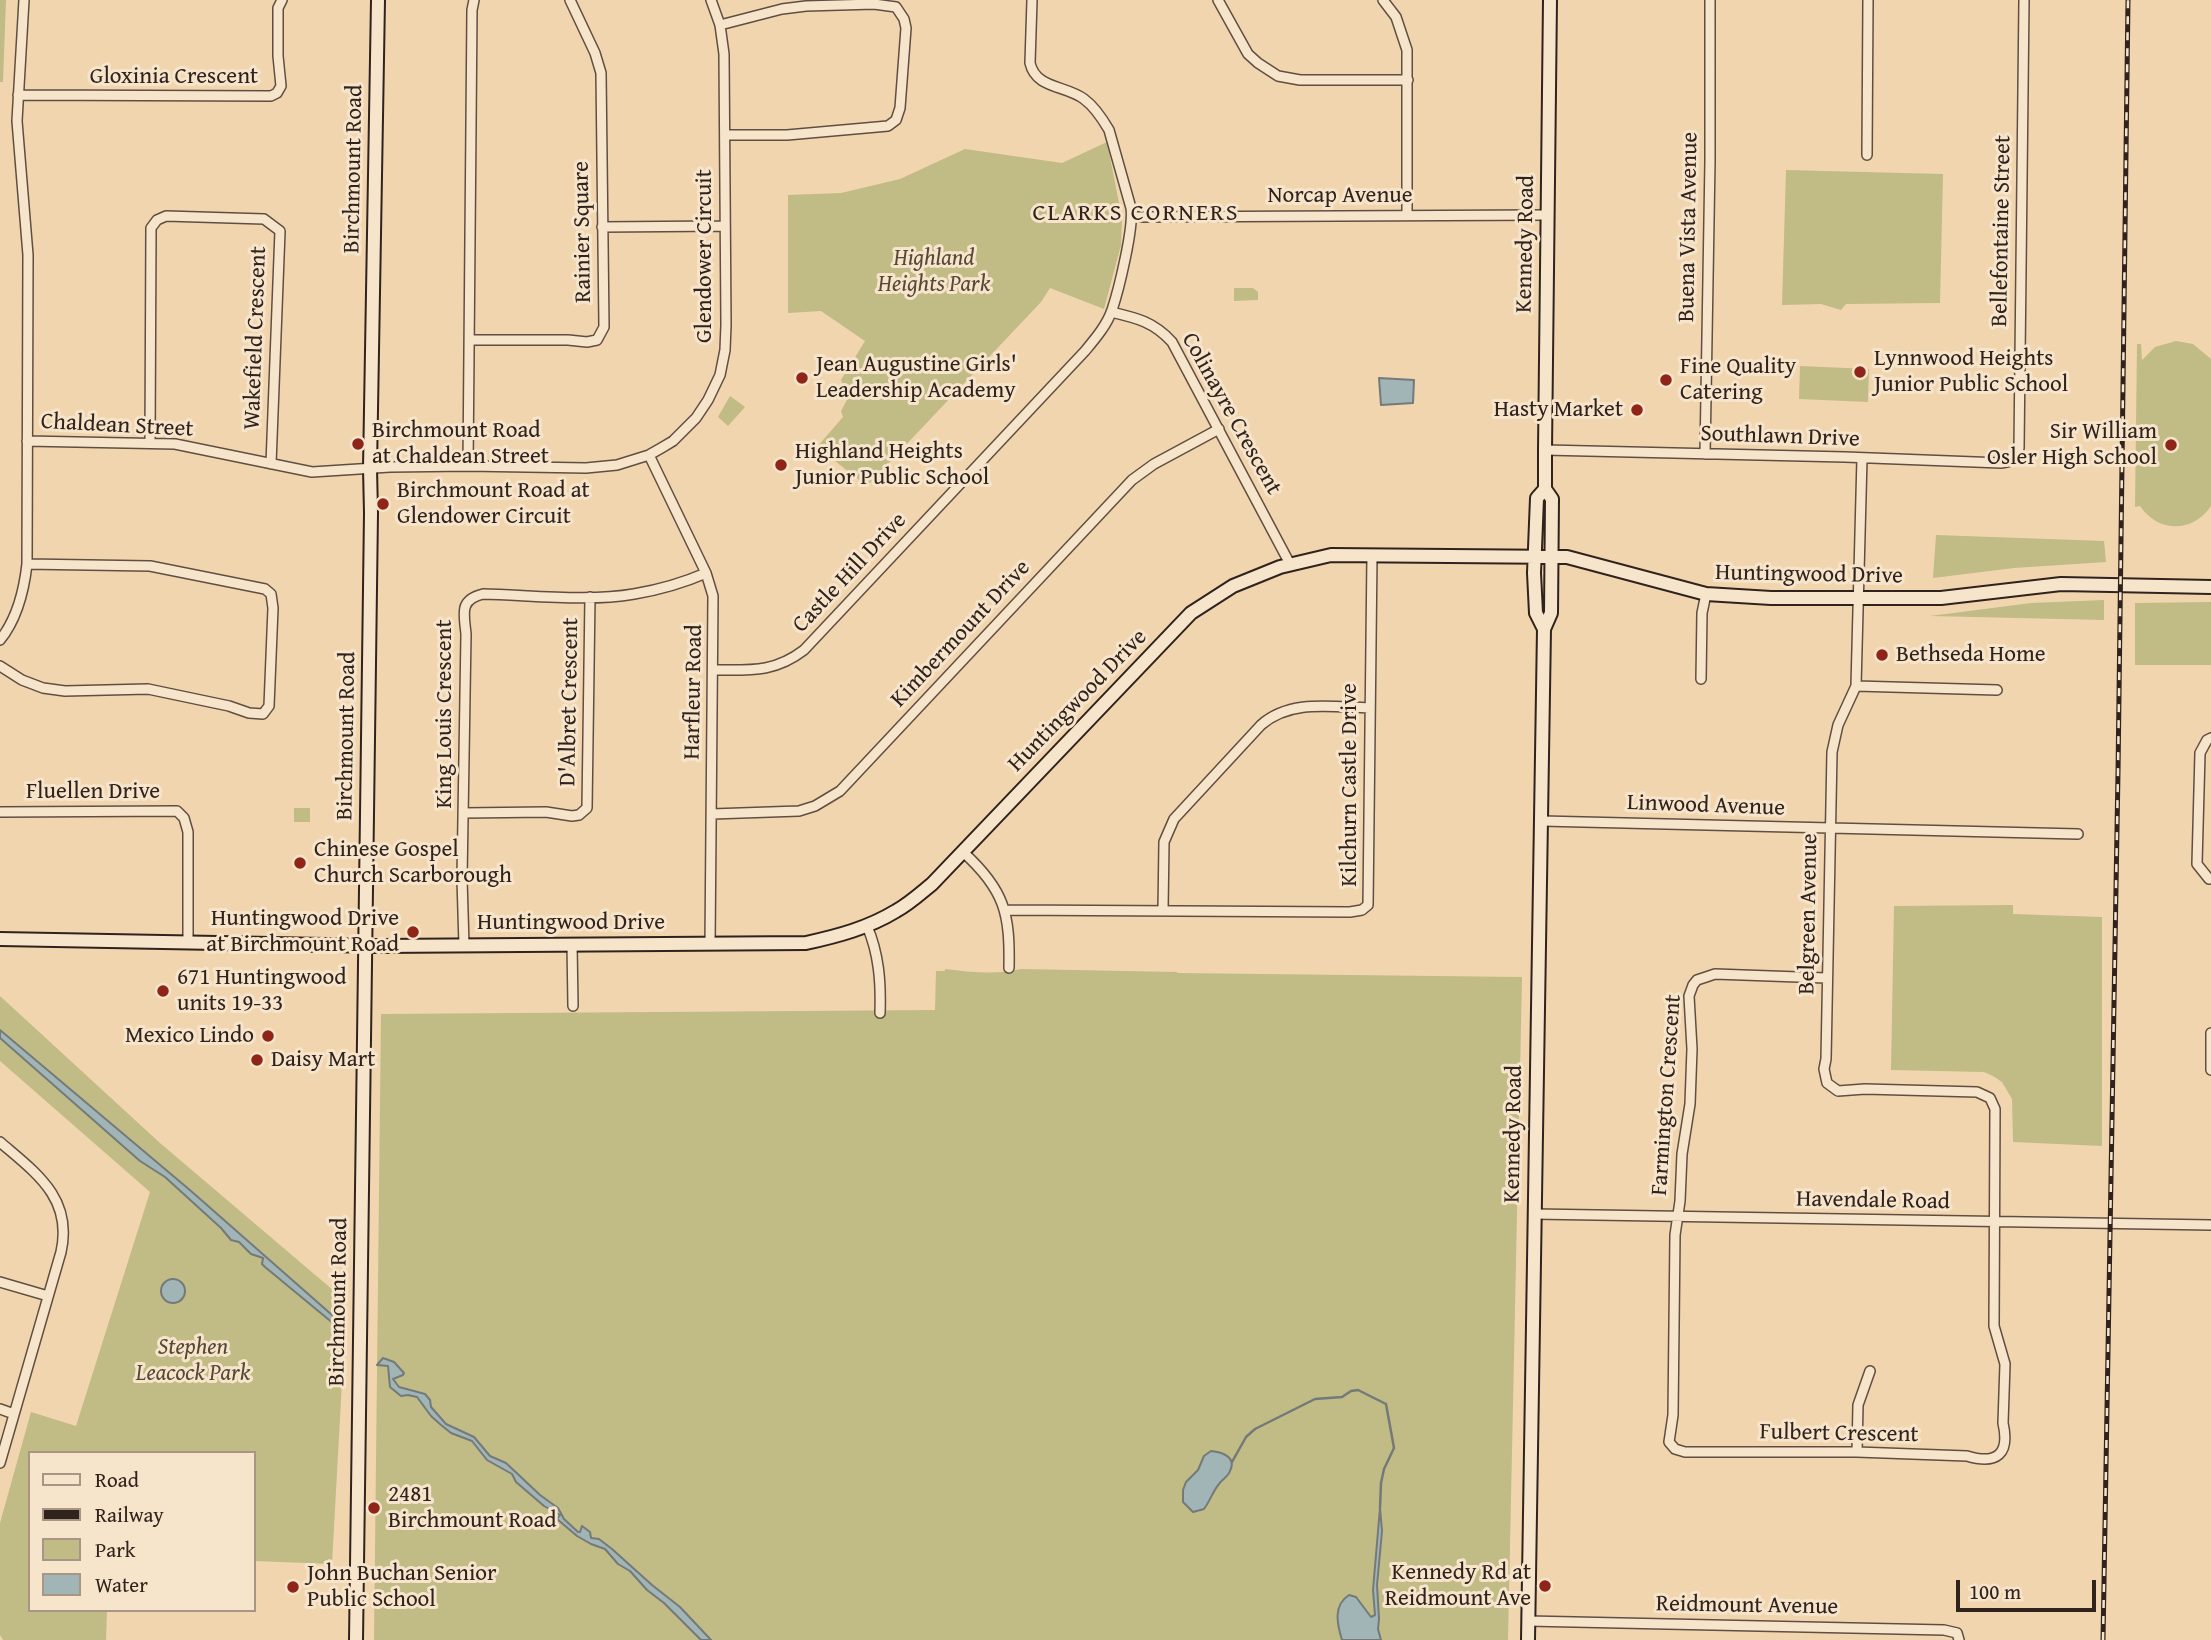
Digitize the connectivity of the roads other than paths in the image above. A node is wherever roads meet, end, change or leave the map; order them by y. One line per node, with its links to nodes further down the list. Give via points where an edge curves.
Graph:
1 (24, 0): 16 (street)
2 (282, 0): 16 (street, Gloxinia Crescent, via 278,8 281,86 271,96)
3 (378, 0): 36 (main road, Birchmount Road)
4 (474, 0): 25 (street)
5 (570, 0): 23 (street, Rainier Square, via 601,73)
6 (710, 0): 14 (street, Glendower Circuit)
7 (1032, 0): 21 (street, Castle Hill Drive, via 1032,71 1043,83 1082,98 1103,118)
8 (1218, 0): 15 (street, via 1248,54 1278,76)
9 (1383, 0): 15 (street, via 1404,37)
10 (1550, 0): 20 (main road, Kennedy Road)
11 (1710, 0): 30 (street, Buena Vista Avenue)
12 (1868, 0): 18 (street)
13 (2024, 0): 33 (street, Bellefontaine Street, via 2019,448)
14 (720, 26): 17 (street, Glendower Circuit); 17 (street, via 782,9 874,4 896,7 906,28 900,108 888,126)
15 (1408, 80): 19 (street)
16 (18, 95): 27 (street, via 27,255)
17 (725, 135): 22 (street, Glendower Circuit)
18 (1867, 155)
19 (1407, 215): 20 (street, Norcap Avenue); 21 (street, Norcap Avenue)
20 (1547, 215): 29 (main road, Kennedy Road)
21 (1133, 217): 24 (street, Castle Hill Drive)
22 (724, 226): 23 (street); 31 (street, Glendower Circuit, via 726,325 720,375 696,418 673,441)
23 (602, 227): 25 (street, Rainier Square, via 604,327 597,340)
24 (1111, 312): 26 (street, Colinayre Crescent, via 1151,324 1172,342); 51 (street, Castle Hill Drive, via 1085,351 804,650 766,669)
25 (470, 340): 35 (street)
26 (1219, 429): 42 (street, Colinayre Crescent); 59 (street, Kimbermount Drive, via 1132,480 840,791 799,811)
27 (27, 441): 28 (street, Chaldean Street); 41 (street)
28 (150, 443): 34 (street, Chaldean Street); 34 (street, Wakefield Crescent, via 151,228 166,216 264,219 279,231)
29 (1545, 450): 30 (street, Southlawn Drive); 37 (main road, Kennedy Road)
30 (1705, 454): 32 (street, Southlawn Drive)
31 (649, 455): 35 (street, Glendower Circuit, via 586,468); 43 (street, Harfleur Road)
32 (1862, 458): 33 (street, Southlawn Drive); 47 (street, Belgreen Avenue)
33 (2014, 460)
34 (271, 464): 36 (street, Chaldean Street, via 312,471)
35 (468, 466): 36 (street, Glendower Circuit)
36 (370, 468): 73 (main road, Birchmount Road)
37 (1545, 489): 39 (main road, Kennedy Road, via 1537,498); 40 (main road, Kennedy Road, via 1552,499)
38 (1372, 555): 39 (main road, Huntingwood Drive); 42 (main road, Huntingwood Drive, via 1331,555); 55 (street, Kilchurn Castle Drive)
39 (1535, 556): 40 (main road, Huntingwood Drive); 48 (main road, Kennedy Road, via 1536,613)
40 (1551, 556): 45 (main road, Huntingwood Drive); 48 (main road, Kennedy Road, via 1551,613)
41 (27, 564): 49 (street, via 17,610); 50 (street, via 150,566 265,589 271,594 273,608 269,706 263,714 249,713 148,689 43,688)
42 (1290, 564): 63 (main road, Huntingwood Drive, via 1233,586 1191,613)
43 (706, 573): 46 (street, King Louis Crescent, via 633,595); 51 (street, Harfleur Road, via 714,608)
44 (2211, 587): 47 (main road, Huntingwood Drive, via 2061,584 1941,598)
45 (1706, 594): 47 (main road, Huntingwood Drive); 52 (street)
46 (590, 597): 58 (street, King Louis Crescent, via 483,594 472,597 465,606); 58 (street, D'Albret Crescent, via 587,808 572,816)
47 (1859, 599): 53 (street, Belgreen Avenue)
48 (1544, 629): 60 (main road, Kennedy Road)
49 (0, 640)
50 (0, 666)
51 (713, 670): 59 (street, Harfleur Road)
52 (1701, 679)
53 (1856, 686): 54 (street); 61 (street, Belgreen Avenue, via 1833,740)
54 (1997, 690)
55 (1368, 708): 65 (street, via 1287,709 1261,725 1174,819 1164,842); 65 (street, Kilchurn Castle Drive, via 1368,905 1350,912)
56 (2211, 738): 64 (street, via 2200,753 2197,864)
57 (0, 812): 69 (street, Fluellen Drive, via 177,811 188,832)
58 (464, 813): 72 (street, King Louis Crescent)
59 (712, 814): 71 (street, Harfleur Road)
60 (1542, 821): 61 (street, Linwood Avenue); 81 (main road, Kennedy Road)
61 (1829, 829): 62 (street, Linwood Avenue); 75 (street, Belgreen Avenue)
62 (2078, 834)
63 (963, 852): 66 (street, via 982,871); 67 (main road, Huntingwood Drive, via 897,911)
64 (2211, 879)
65 (1163, 910): 66 (street, Kilchurn Castle Drive)
66 (1006, 911): 74 (street)
67 (867, 926): 71 (main road, Huntingwood Drive, via 806,943); 77 (street, via 881,983)
68 (0, 939): 69 (main road, Huntingwood Drive)
69 (188, 943): 73 (main road, Huntingwood Drive)
70 (572, 944): 71 (main road, Huntingwood Drive); 72 (main road, Huntingwood Drive); 76 (street)
71 (710, 944)
72 (464, 945): 73 (main road, Huntingwood Drive)
73 (365, 946): 93 (main road, Birchmount Road)
74 (1009, 968)
75 (1826, 978): 82 (street, Farmington Crescent, via 1715,974 1693,985 1689,996 1689,1104); 83 (street, Belgreen Avenue, via 1825,1069 1831,1087 1843,1092 1977,1092 1990,1098 1996,1112)
76 (573, 1006)
77 (880, 1013)
78 (2211, 1033): 79 (street)
79 (2211, 1070)
80 (0, 1142): 86 (street, via 47,1185 60,1207 63,1242)
81 (1534, 1214): 82 (street, Havendale Road); 92 (main road, Kennedy Road)
82 (1677, 1217): 83 (street, Havendale Road); 90 (street, Fulbert Crescent, via 1671,1447 1699,1452)
83 (1995, 1222): 84 (street, Havendale Road); 90 (street, Fulbert Crescent, via 1994,1326 2005,1364 2002,1454 1983,1459)
84 (2211, 1225)
85 (0, 1282): 86 (street)
86 (48, 1296): 89 (street)
87 (1870, 1371): 90 (street, via 1858,1405)
88 (0, 1409): 89 (street)
89 (14, 1414): 91 (street)
90 (1857, 1452)
91 (0, 1463)
92 (1528, 1621): 94 (main road, Kennedy Road); 95 (street, Reidmount Avenue, via 1944,1630 1957,1633)
93 (356, 1640)
94 (1528, 1640)
95 (1959, 1640)

